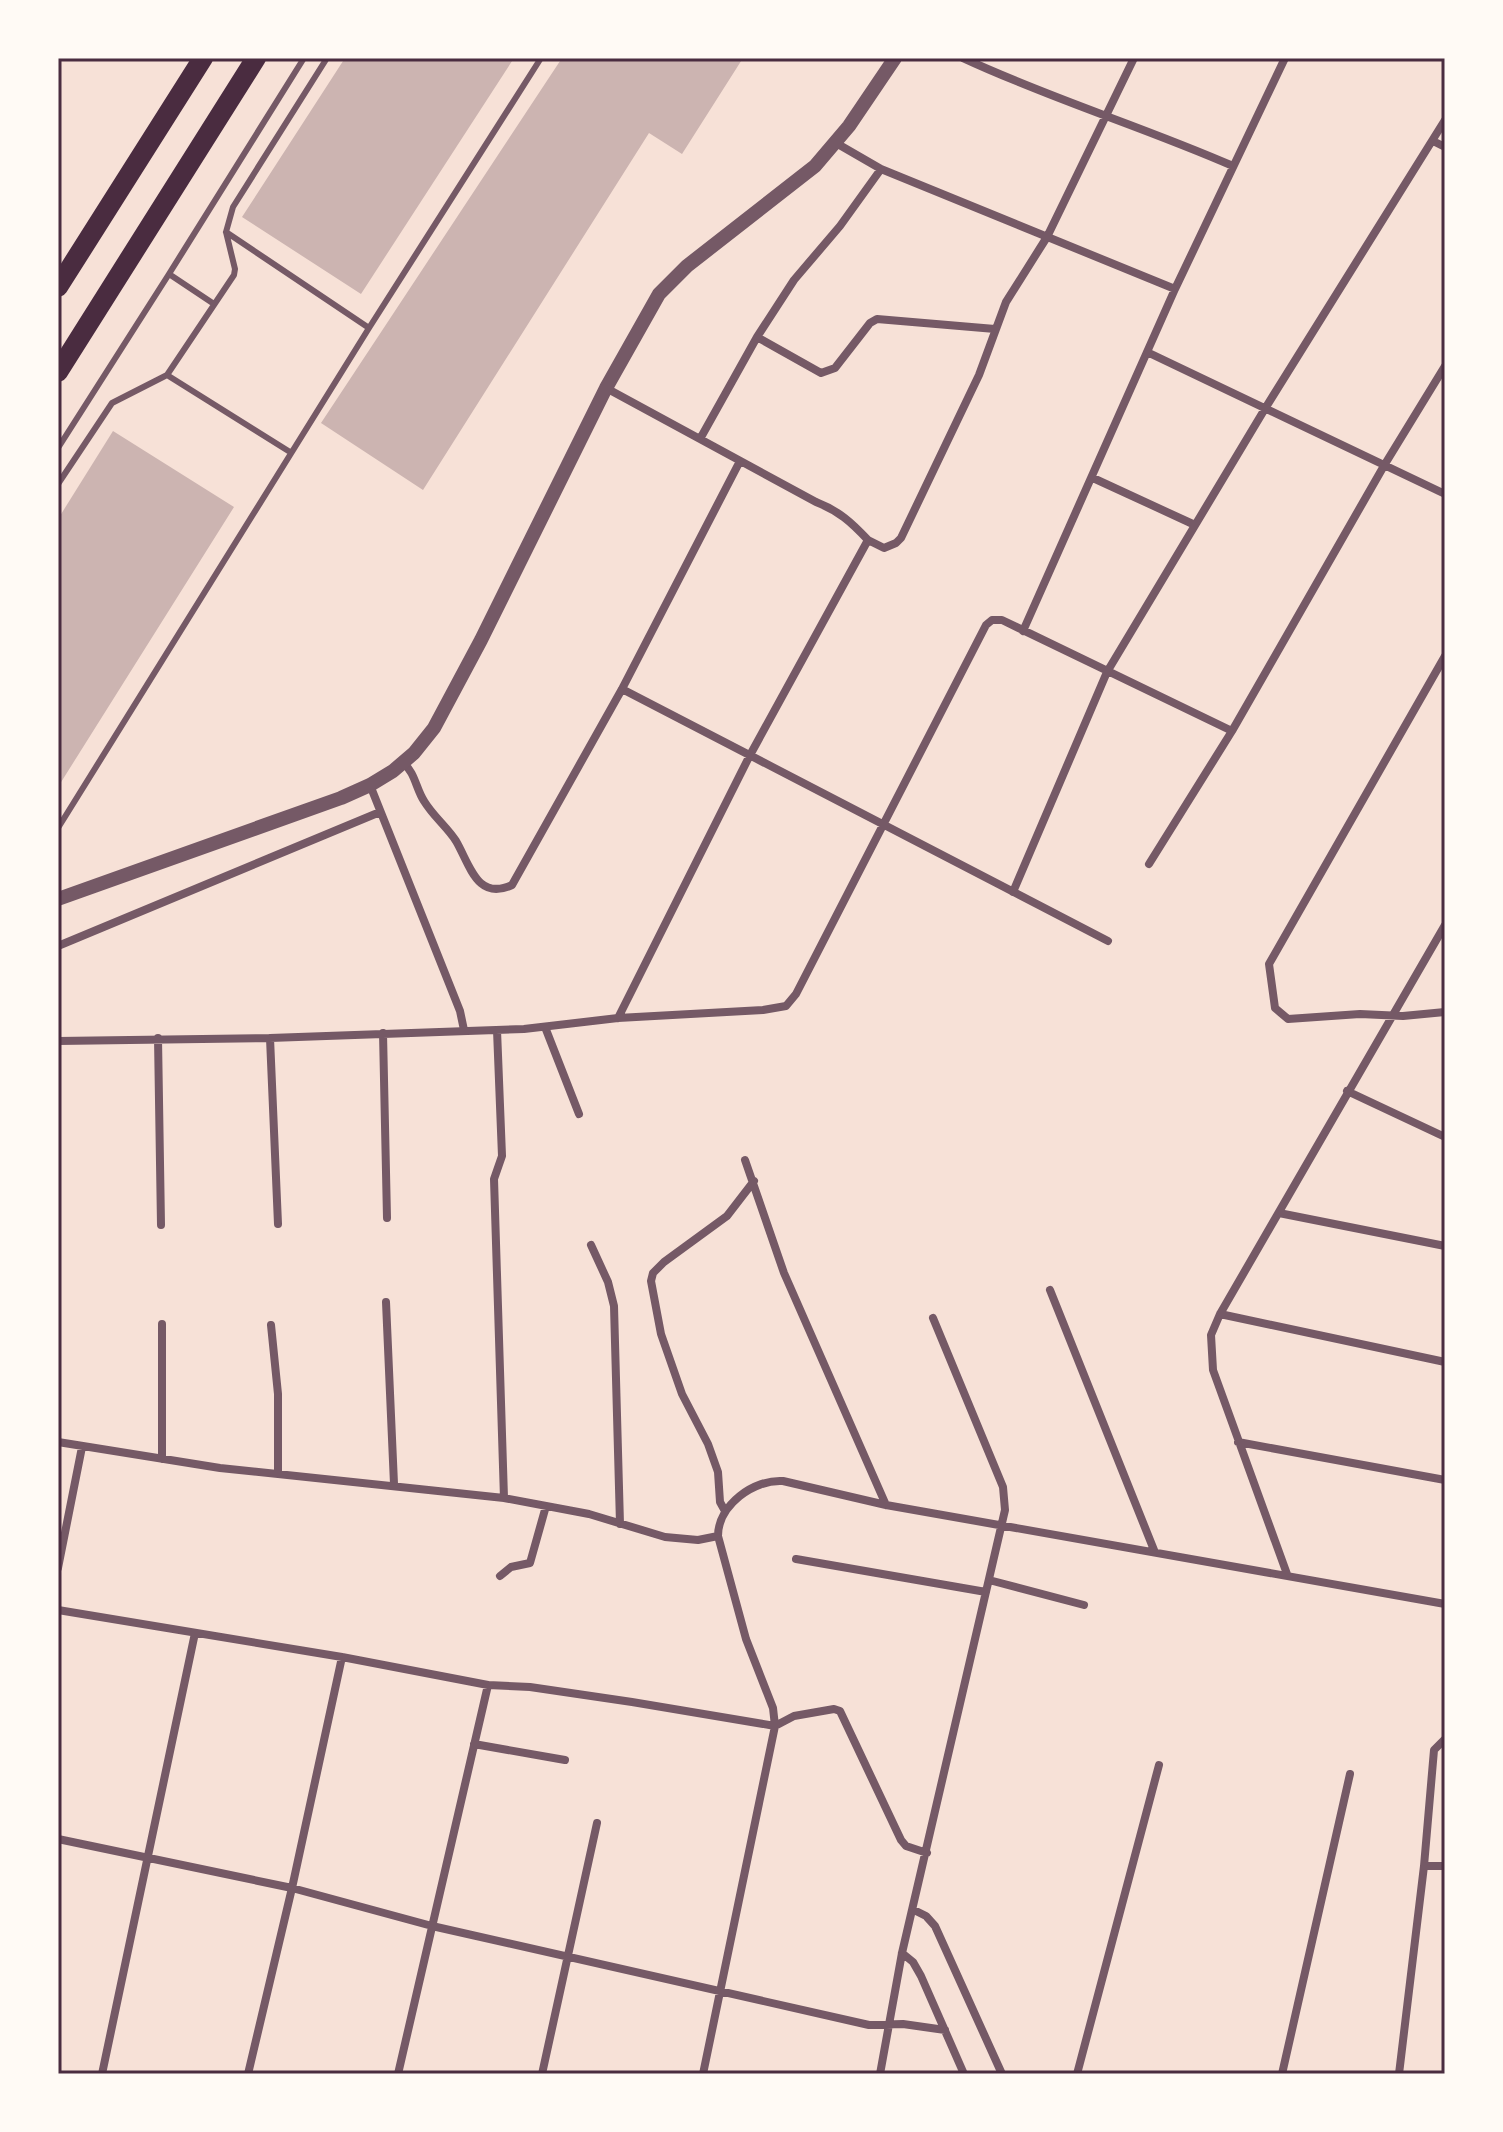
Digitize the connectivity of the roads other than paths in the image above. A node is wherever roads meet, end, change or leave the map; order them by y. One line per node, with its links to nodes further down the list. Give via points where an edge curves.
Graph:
1 (203, 58): 20 (highway)
2 (256, 58): 28 (highway)
3 (304, 58): 19 (lane)
4 (327, 58): 17 (lane, via 233,207)
5 (541, 58): 23 (lane)
6 (895, 58): 13 (street)
7 (963, 58): 10 (street)
8 (1134, 58): 10 (street)
9 (1285, 58): 15 (street)
10 (1105, 115): 15 (street); 18 (street)
11 (1445, 120): 12 (street)
12 (1433, 141): 14 (street); 31 (street)
13 (836, 143): 16 (street); 30 (street, via 798,181 668,283)
14 (1445, 147)
15 (1233, 166): 21 (street)
16 (881, 169): 18 (street); 25 (street, via 794,280)
17 (226, 232): 22 (lane, via 235,269); 23 (lane)
18 (1047, 237): 21 (street); 24 (street, via 1018,280)
19 (169, 274): 22 (lane); 33 (lane)
20 (58, 287)
21 (1175, 289): 26 (street)
22 (214, 304): 29 (lane)
23 (369, 328): 34 (lane)
24 (995, 329): 25 (street, via 877,319 835,368 821,373); 41 (street, via 979,375 901,538 884,548)
25 (757, 337): 32 (street)
26 (1147, 352): 31 (street); 37 (street)
27 (1445, 366): 36 (street)
28 (58, 372)
29 (167, 375): 34 (lane); 38 (lane, via 112,403)
30 (606, 388): 32 (street); 48 (street, via 452,694 424,741)
31 (1266, 407): 36 (street); 40 (street)
32 (700, 439): 35 (street)
33 (58, 448)
34 (290, 452): 52 (lane)
35 (740, 461): 41 (street, via 833,508); 45 (street)
36 (1385, 464): 39 (street); 46 (street)
37 (1093, 478): 40 (street); 42 (street)
38 (58, 484)
39 (1445, 494)
40 (1195, 525): 44 (street)
41 (868, 540): 47 (street)
42 (1023, 631): 44 (street); 51 (street, via 1002,620 986,625)
43 (1445, 656): 60 (street, via 1269,964 1279,1014 1296,1019)
44 (1107, 672): 46 (street); 54 (street)
45 (622, 689): 47 (street); 48 (street, via 512,885 500,890 487,887 471,871)
46 (1232, 731): 53 (street)
47 (749, 757): 51 (street); 61 (street)
48 (403, 763): 49 (street)
49 (370, 785): 50 (street); 55 (street)
50 (380, 812): 58 (street); 63 (street)
51 (885, 823): 54 (street); 61 (street, via 786,1006)
52 (58, 828)
53 (1149, 864)
54 (1013, 892): 57 (street)
55 (58, 899)
56 (1445, 925): 60 (street)
57 (1108, 941)
58 (58, 946)
59 (1445, 1012): 60 (street)
60 (1392, 1016): 69 (street)
61 (618, 1018): 62 (street)
62 (545, 1027): 64 (street); 70 (street)
63 (464, 1030): 64 (street); 65 (street)
64 (497, 1030): 94 (street, via 502,1156 494,1179)
65 (383, 1033): 67 (street); 75 (street)
66 (158, 1038): 67 (street); 68 (street); 77 (street)
67 (270, 1038): 76 (street)
68 (58, 1041)
69 (1347, 1091): 71 (street); 74 (street)
70 (579, 1114)
71 (1445, 1137)
72 (745, 1160): 73 (street)
73 (754, 1181): 95 (street, via 784,1273); 97 (street, via 727,1216 653,1273 651,1287 682,1394 718,1472)
74 (1279, 1213): 79 (street); 82 (street)
75 (387, 1218)
76 (278, 1224)
77 (161, 1225)
78 (591, 1245): 100 (street, via 614,1306)
79 (1445, 1246)
80 (1050, 1290): 103 (street)
81 (386, 1302): 93 (street)
82 (1220, 1314): 86 (street); 88 (street, via 1210,1352)
83 (933, 1318): 101 (street, via 1003,1487)
84 (162, 1324): 90 (street)
85 (271, 1325): 91 (street)
86 (1445, 1362)
87 (58, 1442): 89 (street)
88 (1238, 1442): 92 (street); 106 (street)
89 (82, 1447): 90 (street); 99 (street)
90 (162, 1459): 91 (street)
91 (278, 1474): 93 (street)
92 (1445, 1480)
93 (394, 1484): 94 (street)
94 (504, 1498): 96 (street)
95 (886, 1505): 97 (street, via 771,1481); 101 (street)
96 (546, 1506): 100 (street); 107 (street, via 530,1563)
97 (725, 1511): 102 (street)
98 (58, 1512): 99 (street)
99 (69, 1513): 105 (street)
100 (620, 1524): 102 (street, via 687,1540)
101 (1002, 1526): 103 (street); 108 (street)
102 (718, 1536): 116 (street)
103 (1154, 1550): 106 (street)
104 (796, 1559): 109 (street)
105 (58, 1568)
106 (1287, 1574): 110 (street)
107 (500, 1576)
108 (989, 1580): 109 (street); 111 (street)
109 (986, 1592): 124 (street)
110 (1445, 1604)
111 (1084, 1605)
112 (58, 1610): 113 (street)
113 (195, 1633): 114 (street); 125 (street)
114 (342, 1657): 115 (street); 128 (street)
115 (488, 1685): 116 (street, via 617,1699); 118 (street)
116 (775, 1726): 124 (street, via 794,1716 840,1711 901,1840); 133 (street)
117 (1443, 1740): 126 (street, via 1434,1750)
118 (474, 1744): 119 (street); 130 (street)
119 (565, 1760)
120 (1159, 1765): 144 (street)
121 (1350, 1774): 145 (street)
122 (597, 1823): 132 (street)
123 (58, 1839): 125 (street)
124 (927, 1853): 129 (street)
125 (147, 1858): 128 (street); 136 (street)
126 (1424, 1866): 127 (street); 146 (street)
127 (1445, 1866)
128 (292, 1888): 130 (street); 137 (street)
129 (914, 1910): 131 (street); 143 (street, via 935,1926)
130 (432, 1926): 132 (street); 138 (street)
131 (902, 1953): 134 (street); 135 (street, via 913,1962)
132 (566, 1955): 133 (street); 139 (street)
133 (719, 1993): 134 (street); 140 (street)
134 (887, 2027): 135 (street); 141 (street)
135 (945, 2030): 142 (street)
136 (102, 2074)
137 (248, 2074)
138 (398, 2074)
139 (542, 2074)
140 (703, 2074)
141 (880, 2074)
142 (964, 2074)
143 (1002, 2074)
144 (1077, 2074)
145 (1282, 2074)
146 (1399, 2074)

